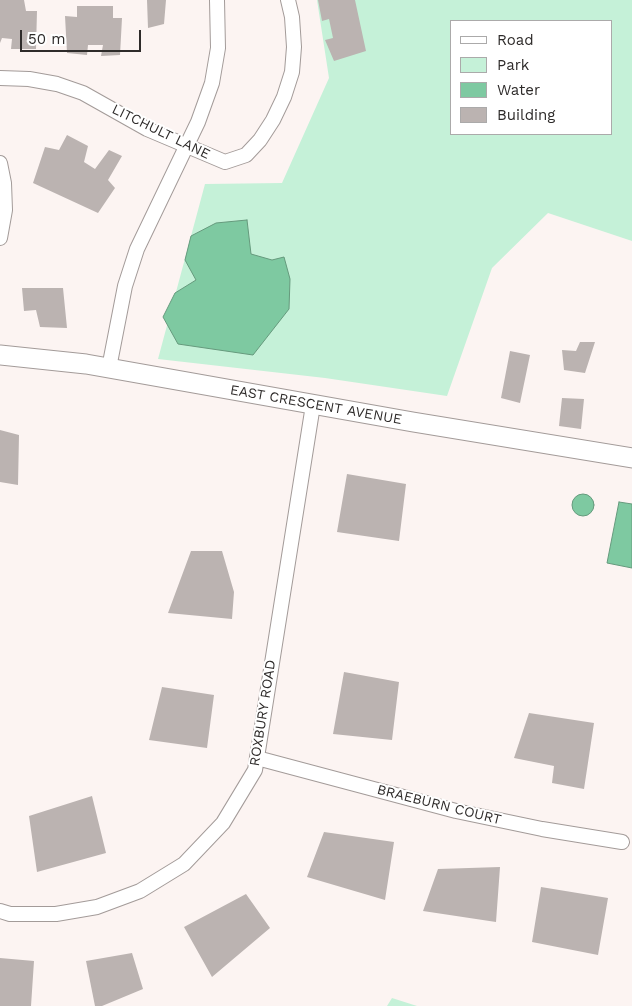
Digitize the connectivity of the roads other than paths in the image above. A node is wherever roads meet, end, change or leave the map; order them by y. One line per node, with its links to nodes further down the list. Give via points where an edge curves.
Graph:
1 (217, 0): 4 (street, via 218,48 212,83)
2 (288, 0): 4 (street, LITCHULT LANE, via 294,47 292,72 273,120 260,140 246,155 225,162)
3 (0, 78): 4 (street, LITCHULT LANE, via 29,79 74,90)
4 (186, 146): 8 (street, via 137,249 125,286)
5 (0, 163): 6 (street, via 5,210)
6 (0, 238)
7 (0, 355): 8 (street, EAST CRESCENT AVENUE)
8 (109, 368): 9 (street, EAST CRESCENT AVENUE)
9 (313, 405): 10 (street, EAST CRESCENT AVENUE); 11 (street, ROXBURY ROAD)
10 (632, 458)
11 (257, 758): 12 (street, BRAEBURN COURT, via 456,811); 13 (street, ROXBURY ROAD, via 255,770 223,823 184,864 140,891 97,907 56,914)
12 (622, 842)
13 (0, 911)

